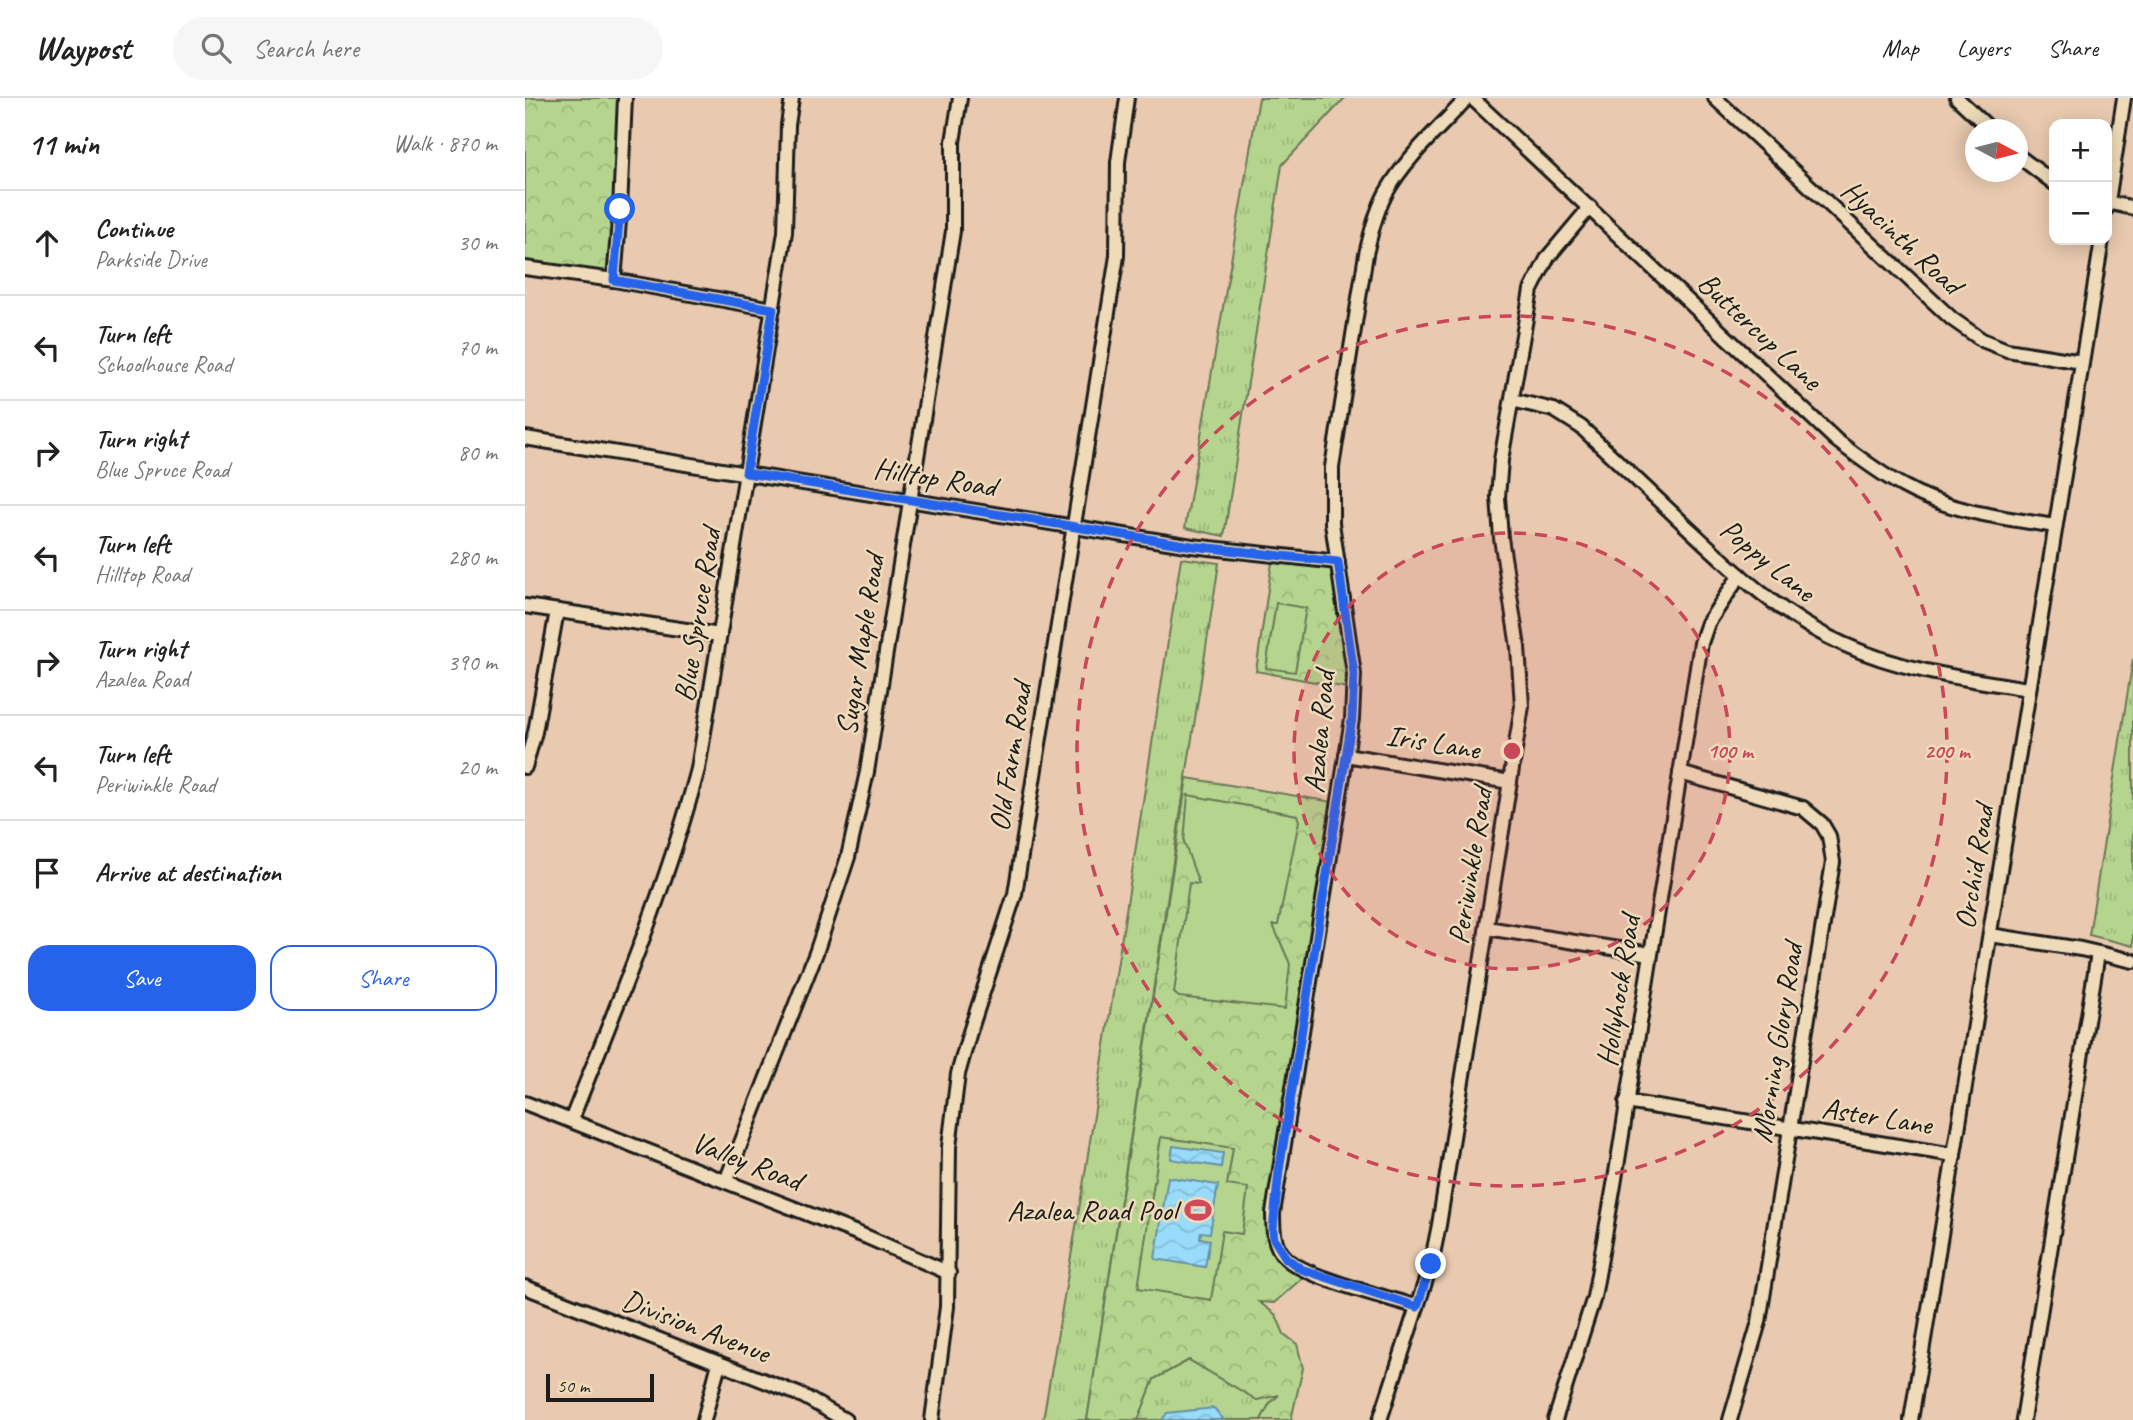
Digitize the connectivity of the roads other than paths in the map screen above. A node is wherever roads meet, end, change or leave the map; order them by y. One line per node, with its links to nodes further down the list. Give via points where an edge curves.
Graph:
1 (625, 98): 19 (street)
2 (792, 98): 20 (street, Blue Spruce Road, via 785,232)
3 (960, 98): 25 (street, Sugar Maple Road, via 953,142 953,231)
4 (1127, 98): 26 (street, Old Farm Road, via 1118,162 1117,256)
5 (1467, 98): 28 (street, Azalea Road, via 1404,166 1374,223 1332,467 1331,512)
6 (1472, 98): 15 (street, Buttercup Lane)
7 (1715, 98): 21 (street, Hyacinth Road, via 1952,319 1982,340 2007,350)
8 (1957, 98): 10 (street)
9 (2124, 98): 13 (street)
10 (1979, 119)
11 (2028, 163): 12 (street)
12 (2053, 182)
13 (2110, 182)
14 (2112, 203): 16 (street)
15 (1590, 207): 22 (street, Periwinkle Road, via 1548,257 1531,290); 27 (street, Buttercup Lane, via 1864,462 1934,500 1991,516)
16 (2133, 208)
17 (2101, 245): 21 (street, Orchid Road)
18 (525, 268): 19 (street)
19 (614, 280): 20 (street)
20 (773, 309): 24 (street, Blue Spruce Road)
21 (2082, 362): 27 (street, Orchid Road)
22 (1512, 400): 29 (street, Poppy Lane, via 1554,410 1581,427); 37 (street, Periwinkle Road, via 1498,497 1522,679)
23 (525, 438): 24 (street, Hilltop Road)
24 (746, 473): 25 (street, Hilltop Road); 32 (street, Blue Spruce Road)
25 (910, 500): 26 (street, Hilltop Road); 48 (street, Sugar Maple Road, via 867,772 848,857 816,953)
26 (1074, 526): 28 (street, Hilltop Road, via 1192,546); 49 (street, Old Farm Road, via 1015,894 958,1074 949,1147)
27 (2055, 526): 33 (street, Orchid Road)
28 (1338, 562): 34 (street, Azalea Road, via 1354,674)
29 (1740, 575): 33 (street, Poppy Lane, via 1817,632 1888,662 1932,674); 36 (street, Hollyhock Road, via 1708,623 1701,643)
30 (525, 606): 31 (street)
31 (557, 611): 32 (street); 35 (street)
32 (720, 635): 45 (street, Blue Spruce Road, via 698,769 681,835)
33 (2029, 689): 39 (street, Orchid Road)
34 (1346, 755): 37 (street, Iris Lane); 51 (street, Azalea Road, via 1273,1229 1280,1251 1301,1269)
35 (525, 767)
36 (1680, 773): 41 (street, Hollyhock Road); 46 (street, Morning Glory Road, via 1803,808 1829,836 1833,862)
37 (1510, 782): 38 (street, Periwinkle Road)
38 (1487, 928): 41 (street); 51 (street, Periwinkle Road, via 1439,1225)
39 (1990, 935): 40 (street); 47 (street, Orchid Road)
40 (2098, 953): 42 (street); 60 (street)
41 (1650, 954): 44 (street, Hollyhock Road)
42 (2133, 961)
43 (525, 1102): 45 (street, Valley Road)
44 (1626, 1102): 46 (street, Aster Lane); 57 (street, Hollyhock Road, via 1594,1297)
45 (571, 1121): 48 (street, Valley Road)
46 (1790, 1128): 47 (street, Aster Lane); 58 (street, Morning Glory Road, via 1759,1322)
47 (1954, 1155): 59 (street, Orchid Road)
48 (726, 1181): 49 (street, Valley Road)
49 (949, 1273): 55 (street, Old Farm Road)
50 (525, 1287): 52 (street, Division Avenue)
51 (1417, 1307): 56 (street, Periwinkle Road)
52 (719, 1363): 53 (street); 54 (street, Division Avenue, via 803,1395)
53 (704, 1420)
54 (845, 1420)
55 (932, 1420)
56 (1380, 1420)
57 (1555, 1420)
58 (1730, 1420)
59 (1911, 1420)
60 (2022, 1420)

